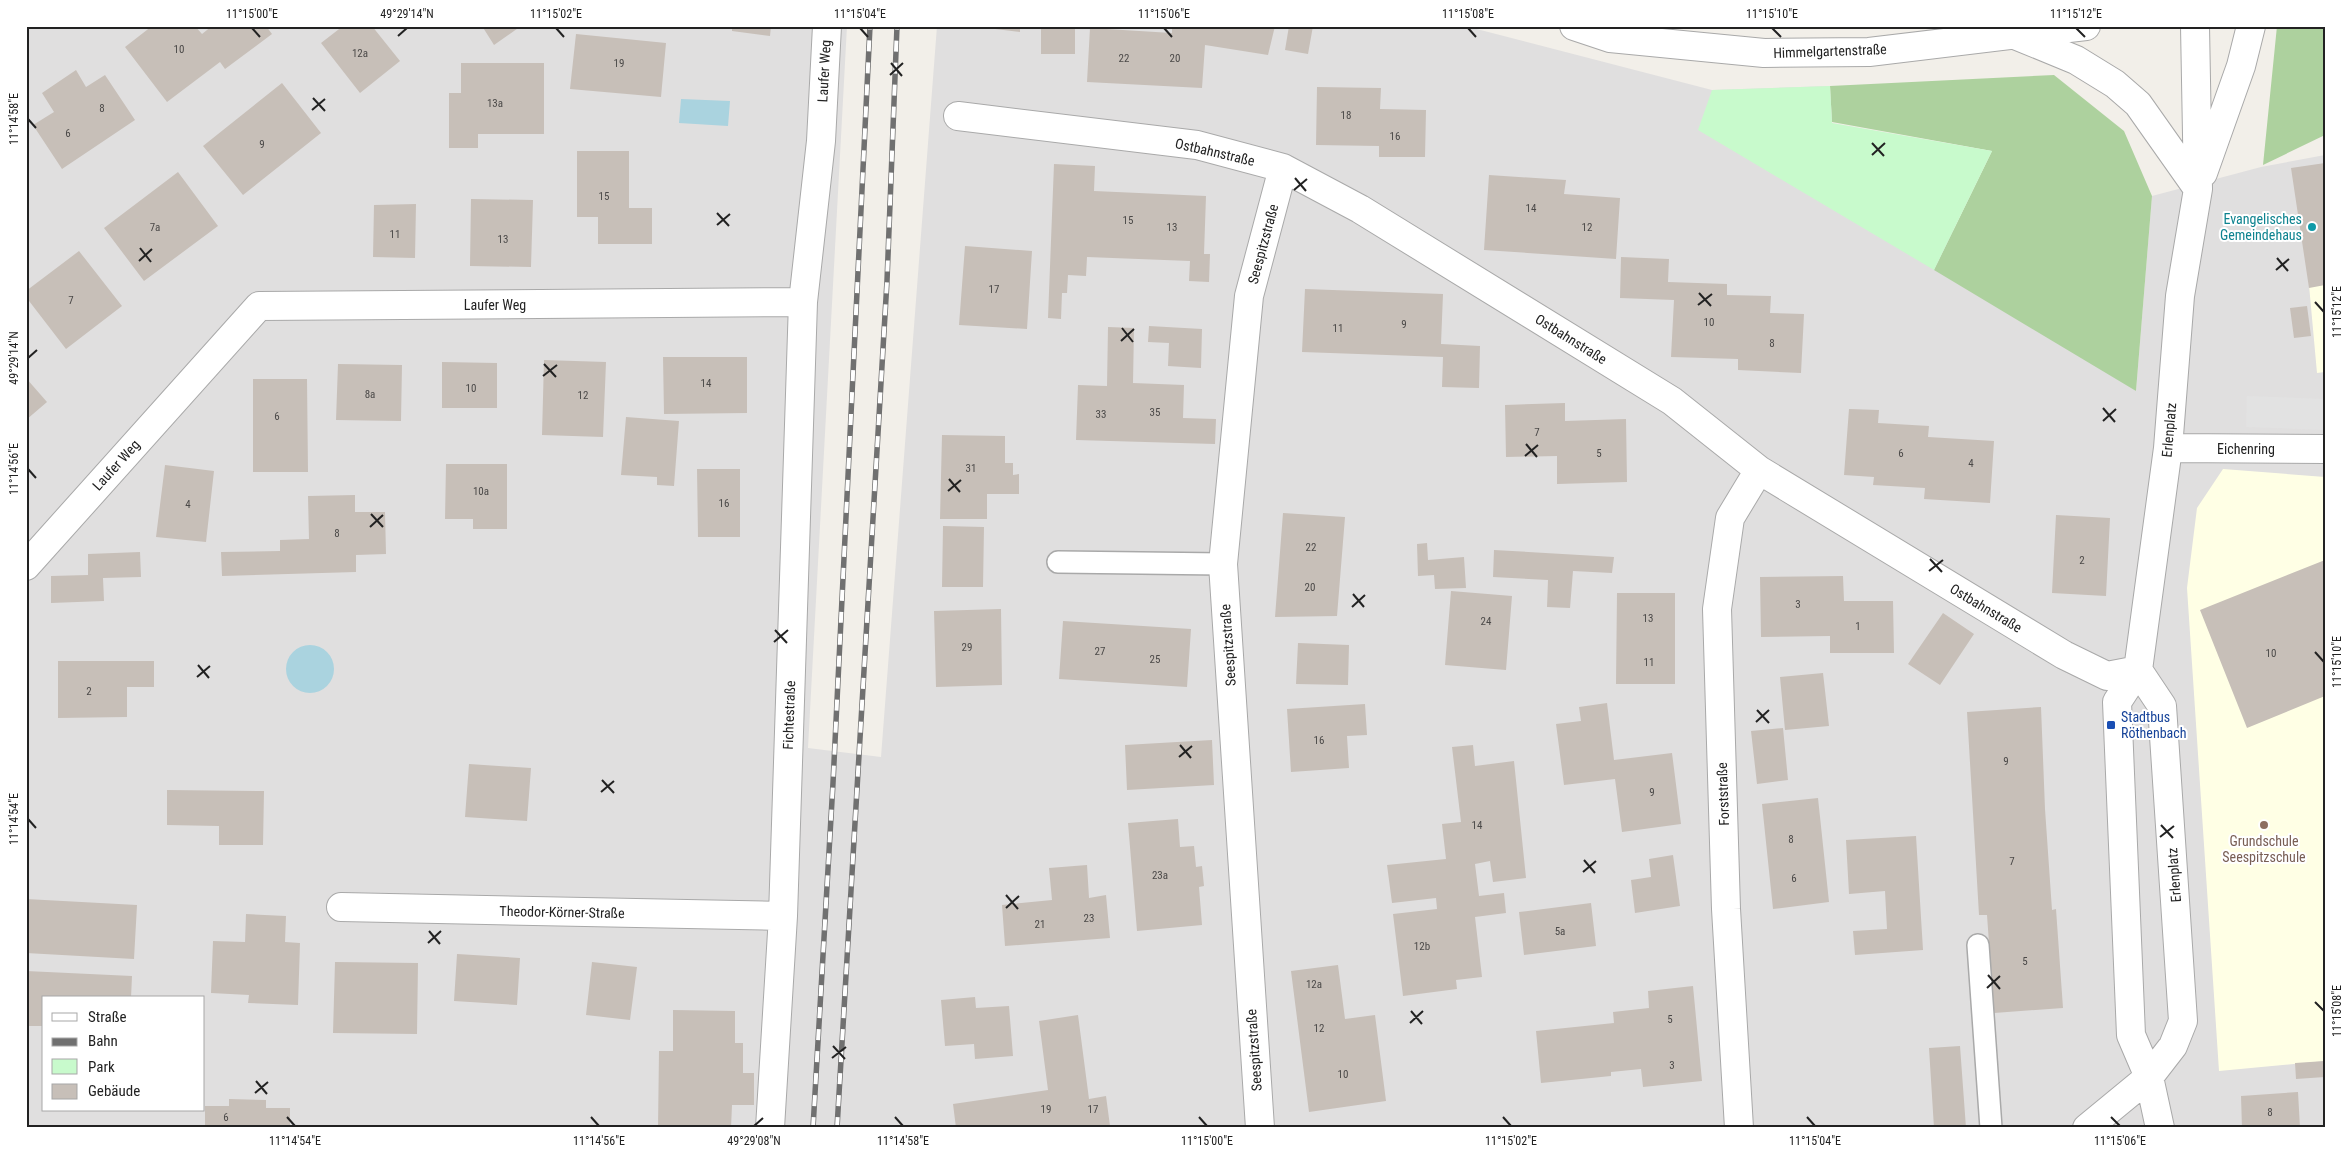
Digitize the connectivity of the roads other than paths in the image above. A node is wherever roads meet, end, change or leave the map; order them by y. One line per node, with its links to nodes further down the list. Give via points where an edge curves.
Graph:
1 (827, 26): 10 (street, Laufer Weg, via 820,141)
2 (1574, 26): 6 (street, Himmelgartenstraße, via 1610,38 1764,53 1869,52)
3 (2086, 26): 6 (street, Himmelgartenstraße)
4 (2195, 26): 9 (street, Erlenplatz)
5 (2251, 26): 9 (street, Erlenplatz, via 2241,66)
6 (2014, 35): 9 (street, via 2076,60 2115,84 2138,104)
7 (958, 116): 8 (street, Ostbahnstraße, via 1197,145)
8 (1283, 168): 13 (street, Ostbahnstraße, via 1360,209 1672,401); 15 (street, Seespitzstraße, via 1248,296)
9 (2198, 189): 11 (street, Erlenplatz, via 2180,296)
10 (803, 302): 16 (street, Laufer Weg, via 259,306); 19 (street, Fichtestraße)
11 (2168, 448): 12 (street, Eichenring); 17 (street, Erlenplatz)
12 (2325, 449)
13 (1760, 470): 17 (street, Ostbahnstraße, via 2064,655 2107,676); 24 (street, Forststraße, via 1730,518 1716,608 1726,909)
14 (1058, 562): 15 (lane)
15 (1222, 564): 23 (street, Seespitzstraße)
16 (26, 566)
17 (2138, 670): 21 (street, Erlenplatz, via 2117,702 2131,1035); 21 (street, Erlenplatz, via 2162,706 2183,1013 2173,1046)
18 (341, 907): 19 (street, Theodor-Körner-Straße)
19 (783, 916): 22 (street, Fichtestraße)
20 (1978, 945): 25 (lane)
21 (2149, 1077): 26 (street, Erlenplatz); 27 (street, Erlenplatz)
22 (770, 1128)
23 (1260, 1128)
24 (1739, 1128)
25 (1991, 1128)
26 (2087, 1128)
27 (2160, 1128)

